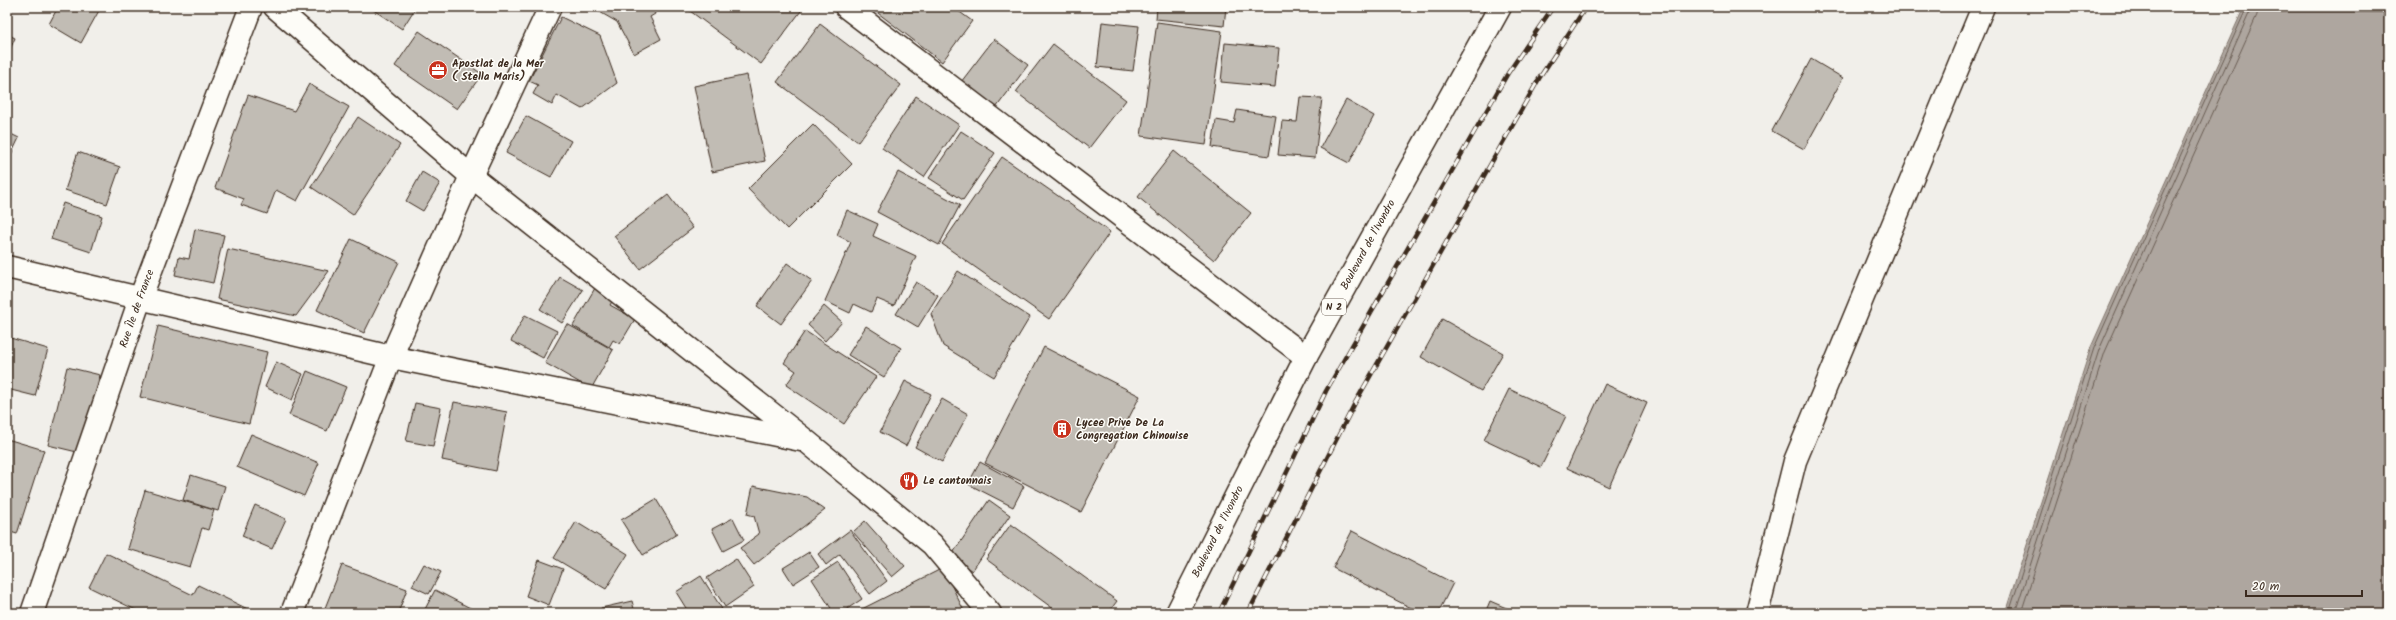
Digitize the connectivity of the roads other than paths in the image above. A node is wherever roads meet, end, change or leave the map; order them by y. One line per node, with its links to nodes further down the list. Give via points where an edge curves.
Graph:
1 (251, 7): 9 (street, Rue Île de France)
2 (276, 7): 7 (street)
3 (550, 7): 7 (street)
4 (846, 7): 11 (street)
5 (1500, 7): 11 (street, Boulevard de l'Ivondro / N 2)
6 (1983, 7): 17 (street, via 1795,461)
7 (471, 176): 10 (street); 12 (street)
8 (7, 267): 9 (street)
9 (140, 299): 10 (street); 13 (street, Rue Île de France)
10 (391, 357): 12 (street); 14 (street)
11 (1306, 357): 16 (street, Boulevard de l'Ivondro / N 2)
12 (805, 440): 15 (street, via 932,544)
13 (32, 613)
14 (292, 613)
15 (990, 613)
16 (1177, 613)
17 (1757, 613)

